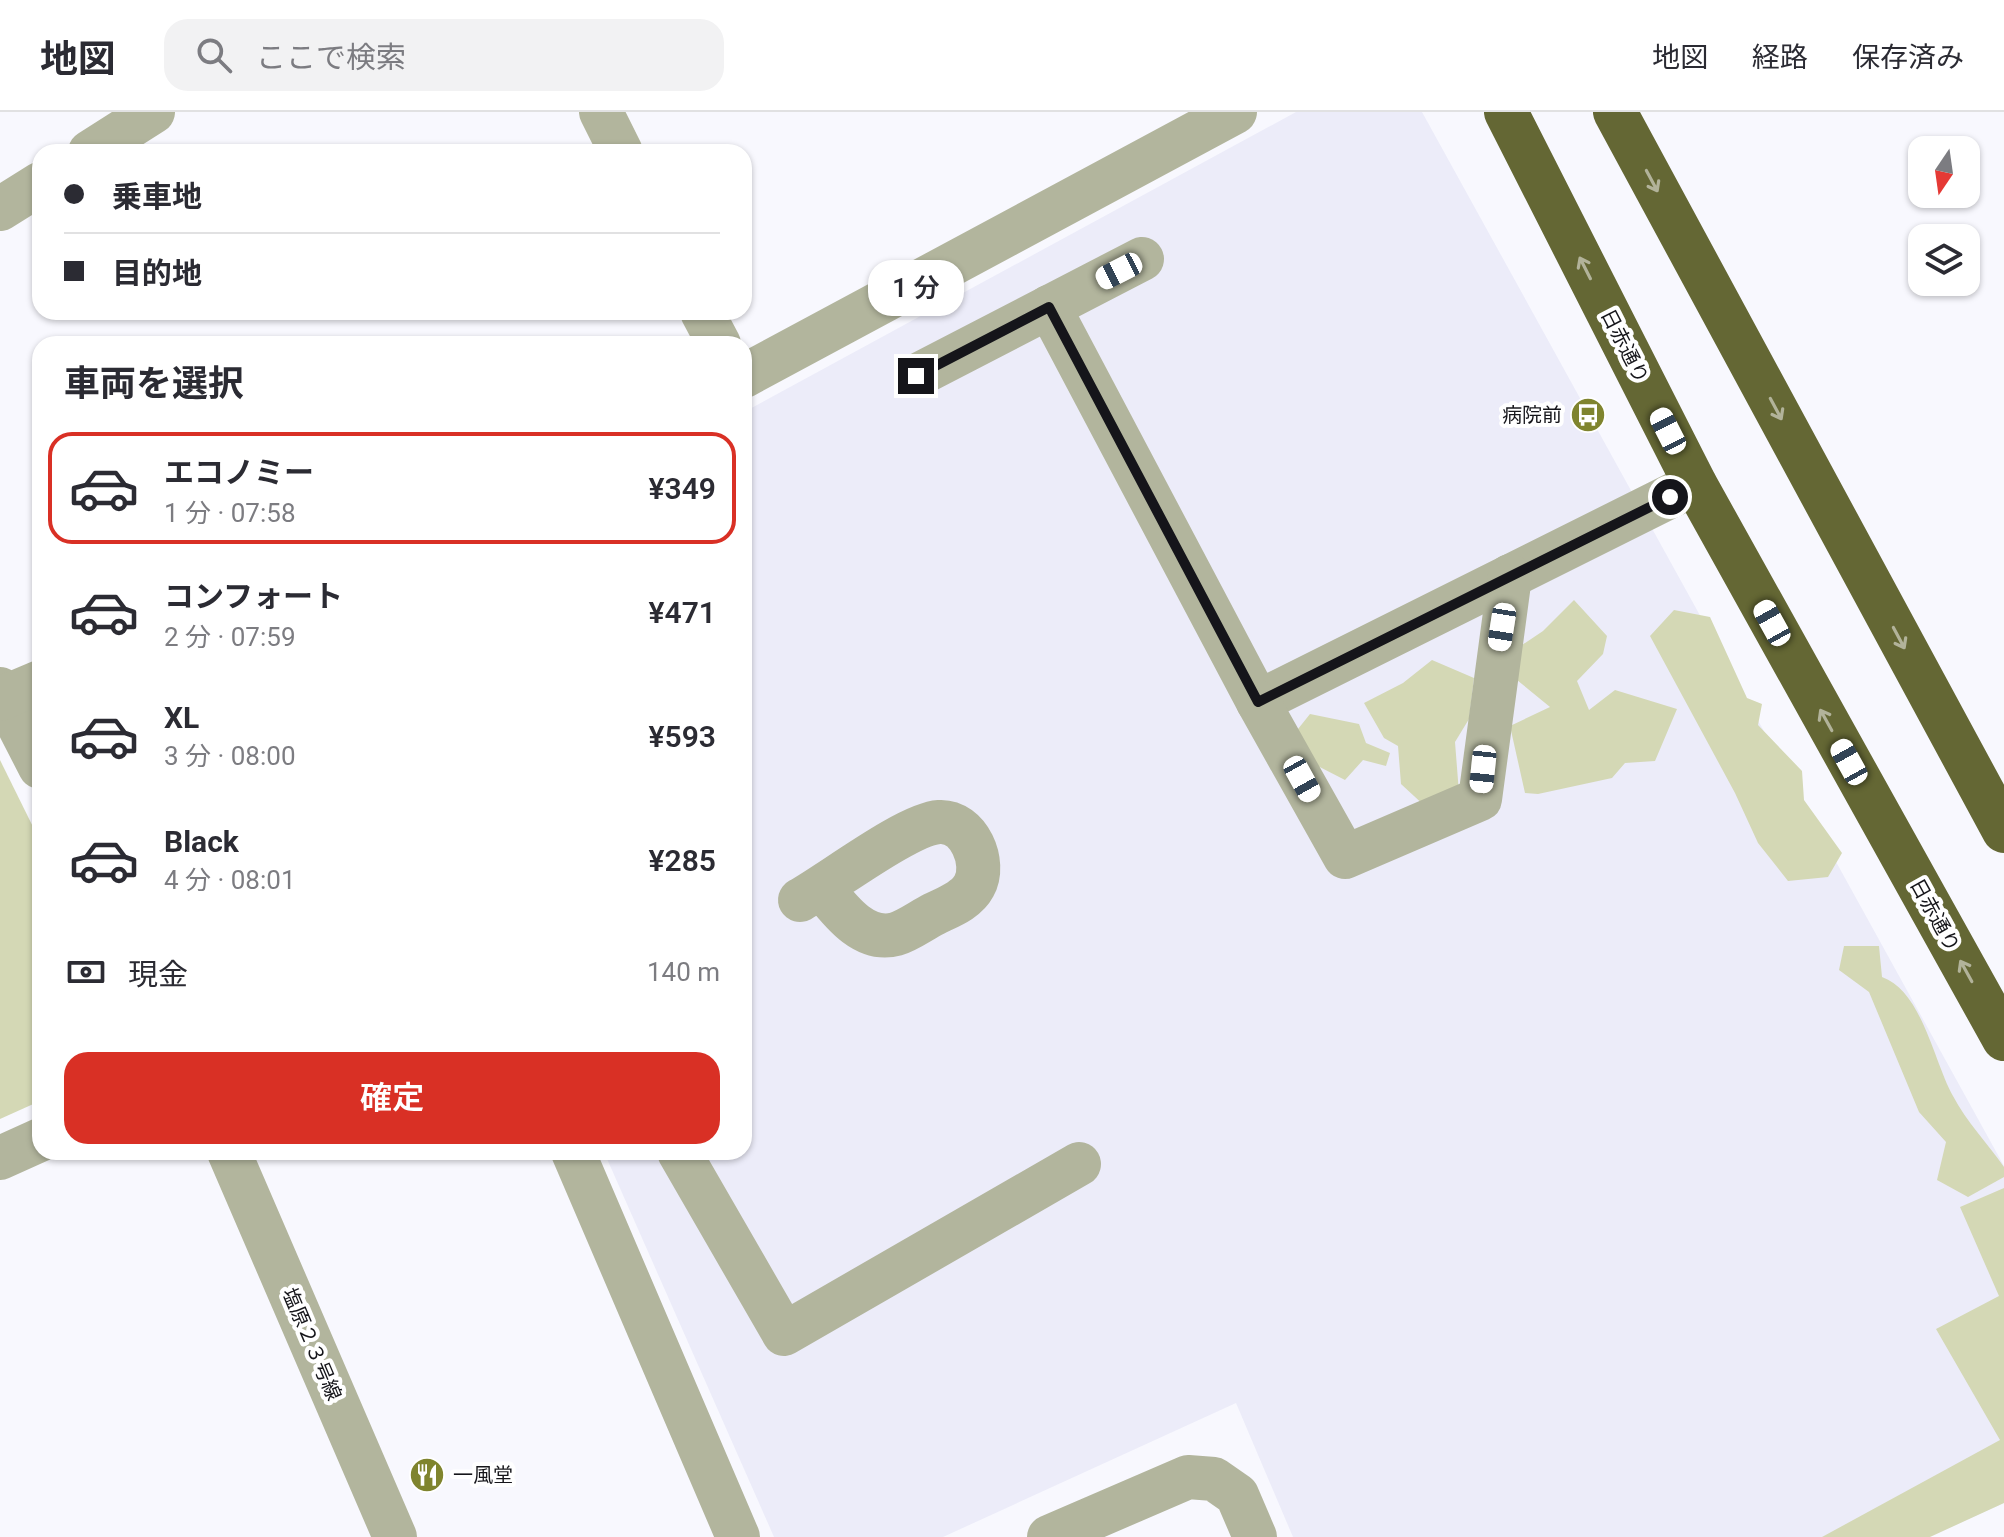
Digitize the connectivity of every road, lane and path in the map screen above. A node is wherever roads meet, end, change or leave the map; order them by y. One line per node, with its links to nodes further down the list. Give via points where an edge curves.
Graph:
1 (153, 112): 6 (street)
2 (601, 112): 7 (street)
3 (1233, 112): 12 (street)
4 (1506, 112): 14 (highway, 日赤通り, one-way to 4)
5 (1615, 112): 19 (highway, one-way to 19)
6 (103, 144)
7 (617, 144)
8 (32, 189): 9 (street)
9 (0, 209)
10 (1142, 259): 11 (street)
11 (1049, 307): 13 (street); 17 (street)
12 (752, 372)
13 (916, 376)
14 (1695, 484): 15 (street); 20 (highway, 日赤通り, one-way to 14)
15 (1510, 576): 17 (street); 17 (street, via 1480,799 1345,857)
16 (11, 692): 18 (street)
17 (1258, 702)
18 (32, 746)
19 (2004, 831)
20 (2004, 1039)
21 (32, 1144): 22 (street)
22 (0, 1158)
23 (232, 1160): 27 (street, 塩原２３号線)
24 (576, 1160): 28 (street)
25 (684, 1160): 26 (street, via 784,1334)
26 (1079, 1164)
27 (395, 1537)
28 (738, 1537)
29 (1049, 1537): 30 (street, via 1188,1477 1214,1479 1237,1495)
30 (1255, 1537)

